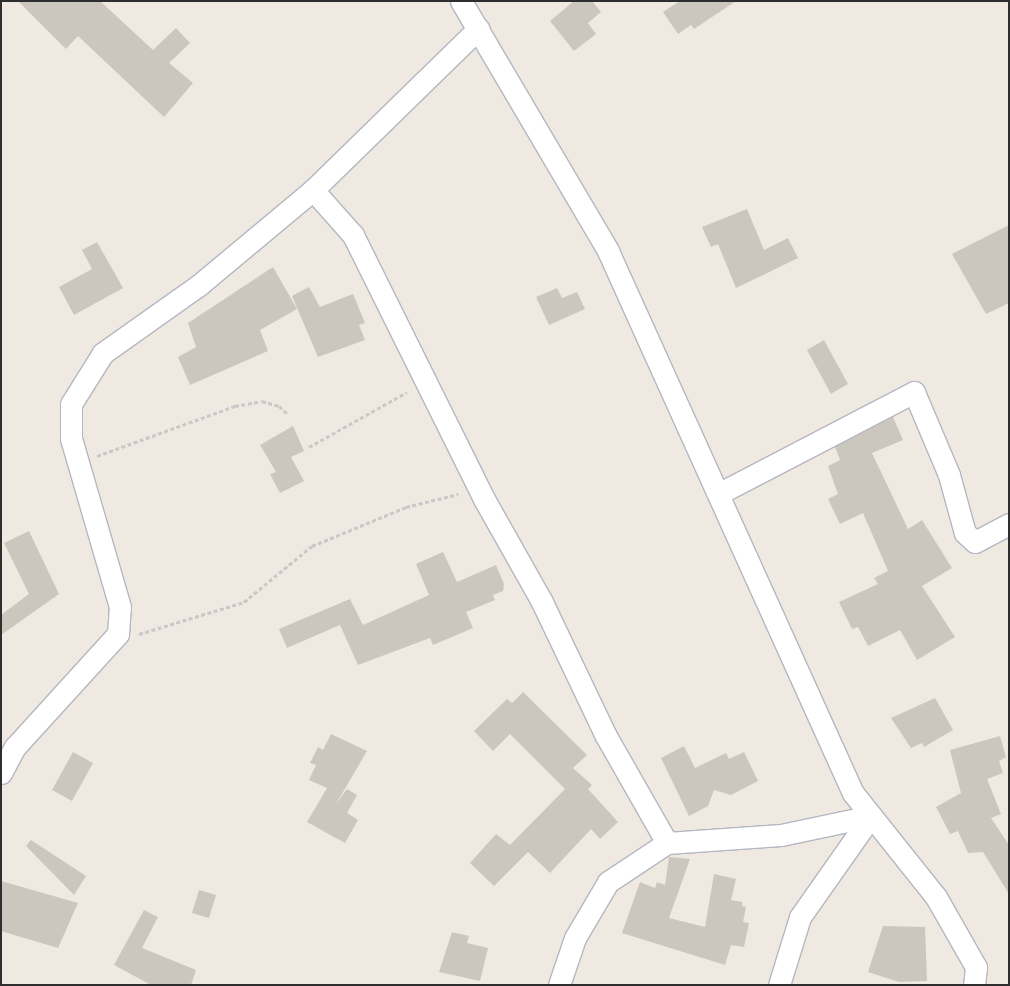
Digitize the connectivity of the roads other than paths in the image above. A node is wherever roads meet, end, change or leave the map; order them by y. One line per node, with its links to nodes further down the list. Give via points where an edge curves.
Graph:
1 (461, 1): 2 (street)
2 (478, 30): 3 (street); 4 (street, via 608,251)
3 (313, 190): 6 (street, via 199,285 102,353 71,404 71,438 120,607 118,634 15,747); 8 (street, via 353,235 484,499 542,602 606,736)
4 (718, 494): 5 (street, via 914,392 949,476 965,534 975,542); 7 (street, via 852,793)
5 (1009, 524)
6 (1, 773)
7 (871, 816): 8 (street, via 781,835); 10 (street, via 800,917); 11 (street, via 936,897 976,967)
8 (667, 842): 9 (street, via 608,882 575,938)
9 (559, 985)
10 (779, 985)
11 (974, 985)

